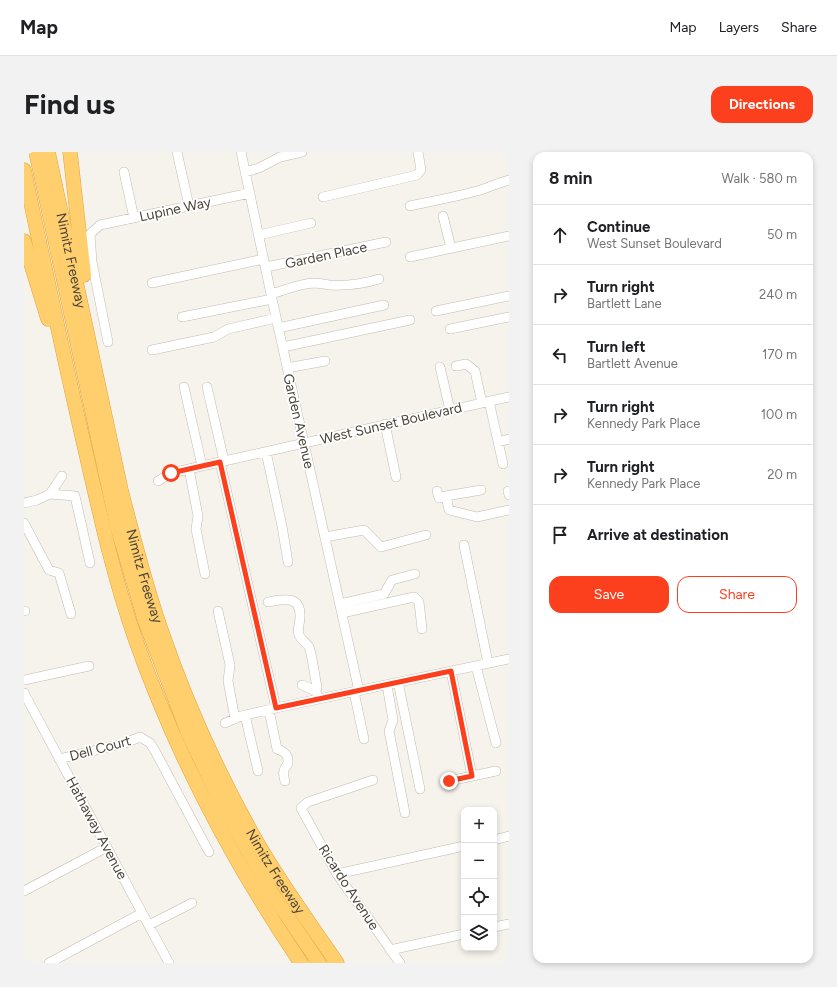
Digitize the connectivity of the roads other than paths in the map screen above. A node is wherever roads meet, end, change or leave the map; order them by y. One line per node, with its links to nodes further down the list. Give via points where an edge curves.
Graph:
1 (36, 152): 129 (highway, via 118,526 145,620 188,733 224,807 271,892)
2 (48, 152): 30 (highway, Nimitz Freeway)
3 (70, 152): 30 (highway, via 84,278)
4 (177, 152): 14 (street)
5 (241, 152): 10 (street, Garden Avenue)
6 (302, 152): 10 (street, via 280,157)
7 (418, 152): 13 (street, via 421,170 417,175)
8 (24, 170): 51 (highway, Nimitz Freeway)
9 (124, 172): 17 (street)
10 (245, 172): 12 (street, Garden Avenue)
11 (509, 180): 15 (street, via 468,194)
12 (250, 193): 14 (street, Lupine Way); 19 (street, Garden Avenue)
13 (323, 197)
14 (189, 206): 17 (street, Lupine Way)
15 (410, 206)
16 (443, 216): 23 (street)
17 (134, 218): 39 (street, Lupine Way, via 100,225 90,234 92,262)
18 (311, 223): 19 (street)
19 (259, 235): 25 (street, Garden Avenue)
20 (509, 236): 23 (street)
21 (24, 240): 51 (highway)
22 (386, 242): 25 (street, Garden Place)
23 (451, 248): 24 (street)
24 (410, 257)
25 (265, 263): 27 (street, Garden Place); 29 (street, Garden Avenue)
26 (379, 279): 29 (street, via 356,284 299,285)
27 (152, 283)
28 (509, 296): 32 (street)
29 (271, 297): 33 (street); 34 (street, Garden Avenue)
30 (81, 301): 130 (highway, Nimitz Freeway, via 133,539 161,630 178,675 213,758 252,834 279,880)
31 (384, 305): 37 (street)
32 (436, 311)
33 (182, 317)
34 (276, 318): 37 (street, Garden Avenue); 41 (street, via 228,329 214,337)
35 (509, 318): 38 (street)
36 (410, 320): 40 (street)
37 (278, 328): 40 (street, Garden Avenue)
38 (450, 329)
39 (108, 342)
40 (283, 348): 45 (street, Garden Avenue)
41 (152, 350)
42 (325, 361): 45 (street)
43 (456, 366): 49 (street, via 466,364 475,371)
44 (440, 367): 50 (street)
45 (287, 368): 55 (street, Garden Avenue)
46 (184, 387): 59 (street)
47 (207, 387): 57 (street)
48 (509, 396): 49 (street, West Sunset Boulevard)
49 (485, 402): 50 (street, West Sunset Boulevard); 54 (street)
50 (450, 410): 52 (street, West Sunset Boulevard)
51 (78, 418): 128 (highway, Nimitz Freeway, via 119,589 168,724 192,777 232,852)
52 (385, 424): 55 (street, West Sunset Boulevard); 62 (street)
53 (509, 439): 54 (street)
54 (498, 442): 58 (street)
55 (304, 443): 56 (street, West Sunset Boulevard); 74 (street, Garden Avenue)
56 (266, 452): 57 (street, West Sunset Boulevard); 76 (street)
57 (222, 461): 59 (street, West Sunset Boulevard); 97 (street)
58 (503, 464)
59 (202, 466): 60 (street, West Sunset Boulevard)
60 (189, 469): 63 (street, West Sunset Boulevard, via 171,473); 78 (street, via 198,516 196,529)
61 (62, 476): 67 (street)
62 (396, 477)
63 (158, 481)
64 (481, 490): 69 (street)
65 (509, 490): 68 (street)
66 (438, 491): 69 (street, via 439,498)
67 (50, 494): 70 (street); 77 (street, via 75,496)
68 (509, 495)
69 (446, 496): 71 (street, via 449,510 477,517)
70 (24, 503)
71 (509, 510)
72 (24, 523): 83 (street, via 49,570 59,573)
73 (426, 535): 74 (street, via 381,547 364,530)
74 (325, 537): 81 (street, Garden Avenue)
75 (464, 545): 86 (street)
76 (288, 562)
77 (90, 563)
78 (206, 574)
79 (415, 574): 81 (street, via 392,580 384,594)
80 (268, 602): 96 (street, via 288,599 298,604 301,616 298,632 309,647)
81 (341, 609): 84 (street, via 414,597 419,602); 94 (street, Garden Avenue)
82 (218, 611): 99 (street, via 230,665 228,681)
83 (71, 614)
84 (422, 629)
85 (509, 659): 86 (street)
86 (488, 663): 88 (street)
87 (89, 666): 90 (street)
88 (476, 666): 89 (street); 102 (street)
89 (451, 671): 91 (street); 106 (street)
90 (24, 680)
91 (398, 682): 93 (street); 110 (street)
92 (302, 685): 96 (street)
93 (387, 685): 94 (street); 111 (street, via 393,720 389,731)
94 (356, 691): 96 (street); 101 (street, Garden Avenue)
95 (24, 693): 103 (street, Hathaway Avenue)
96 (317, 695): 97 (street)
97 (272, 709): 98 (street); 108 (street, via 277,749 287,754)
98 (245, 715): 99 (street); 104 (street)
99 (235, 719): 100 (street)
100 (225, 723)
101 (364, 739)
102 (496, 743)
103 (59, 759): 114 (street, Hathaway Avenue); 116 (street, Dell Court, via 140,737 155,751)
104 (258, 771)
105 (496, 771): 106 (street)
106 (472, 776): 109 (street)
107 (373, 780): 117 (street, Ricardo Avenue, via 308,802 301,808)
108 (285, 781)
109 (449, 781)
110 (420, 788)
111 (405, 812)
112 (509, 836): 113 (street)
113 (497, 839)
114 (107, 847): 118 (street); 120 (street, Hathaway Avenue)
115 (461, 847): 117 (street)
116 (209, 852)
117 (337, 874): 125 (street, Ricardo Avenue)
118 (25, 888)
119 (192, 903): 122 (street)
120 (142, 913): 122 (street, Hathaway Avenue); 126 (street)
121 (509, 924): 123 (street)
122 (149, 925): 127 (street, Hathaway Avenue)
123 (497, 926)
124 (461, 935): 125 (street)
125 (390, 950): 131 (street, Ricardo Avenue)
126 (55, 962)
127 (169, 963)
128 (301, 963)
129 (319, 963)
130 (337, 963)
131 (400, 963)

